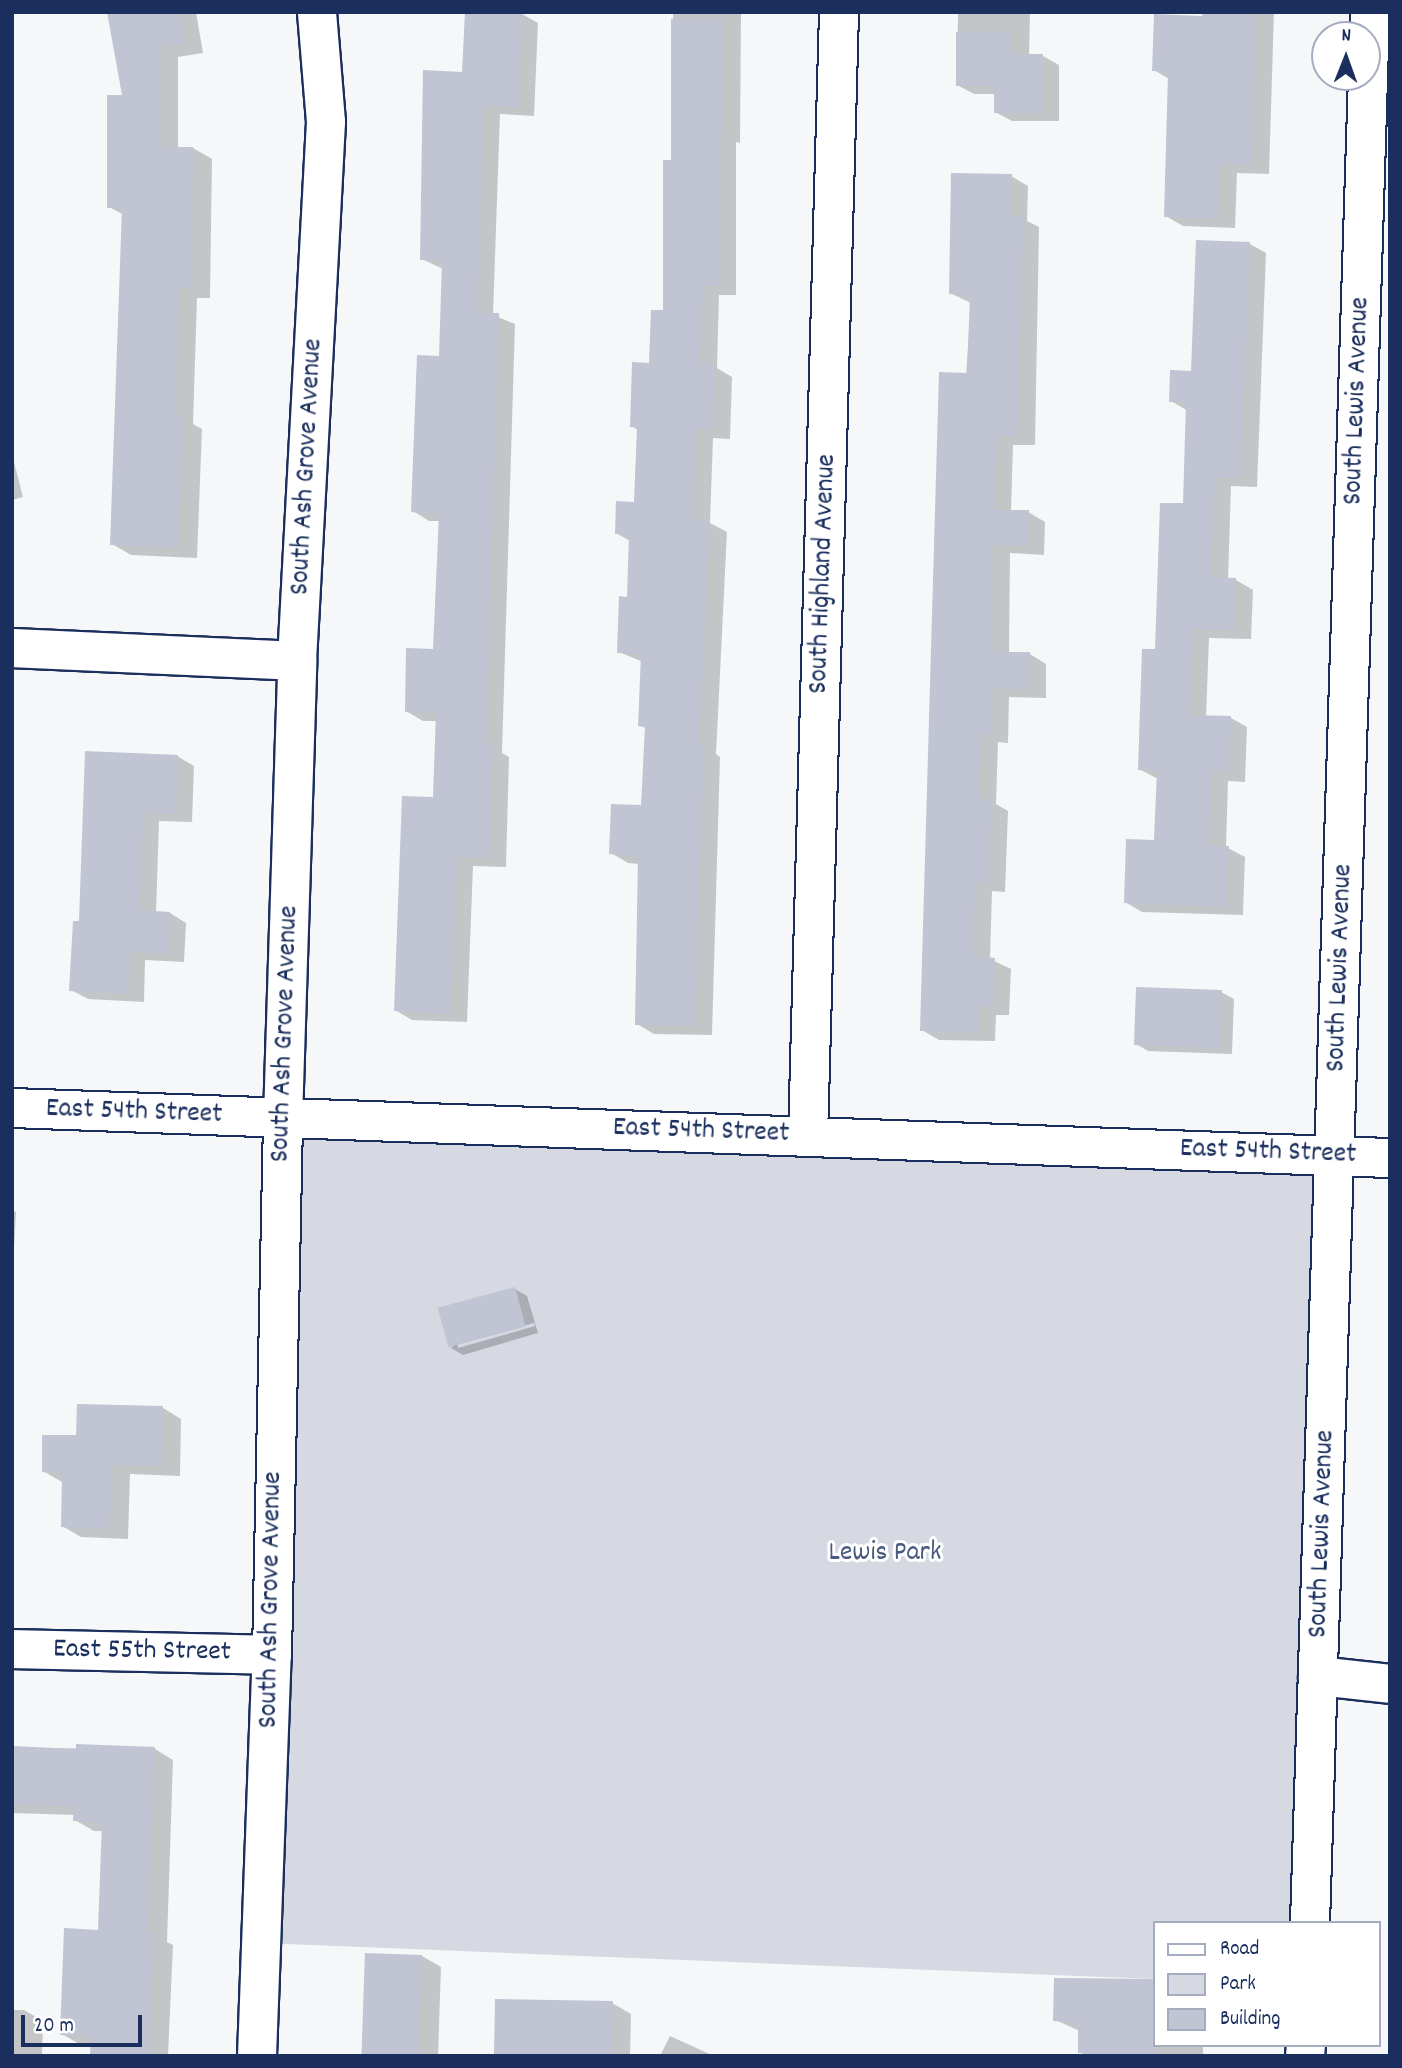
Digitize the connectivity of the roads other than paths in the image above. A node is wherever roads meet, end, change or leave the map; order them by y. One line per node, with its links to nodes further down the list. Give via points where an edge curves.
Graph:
1 (317, 12): 5 (street, South Ash Grove Avenue, via 326,122)
2 (839, 12): 8 (street, South Highland Avenue)
3 (1376, 20): 9 (street, South Lewis Avenue)
4 (12, 648): 5 (street)
5 (297, 661): 7 (street, South Ash Grove Avenue)
6 (12, 1108): 7 (street, East 54th Street)
7 (282, 1119): 8 (street, East 54th Street); 12 (street, South Ash Grove Avenue)
8 (808, 1136): 9 (street, East 54th Street)
9 (1335, 1156): 10 (street, East 54th Street); 13 (street, South Lewis Avenue)
10 (1390, 1158)
11 (12, 1649): 12 (street, East 55th Street)
12 (272, 1655): 16 (street, South Ash Grove Avenue)
13 (1318, 1676): 14 (street); 15 (street, South Lewis Avenue)
14 (1390, 1684)
15 (1310, 1921)
16 (257, 2056)

